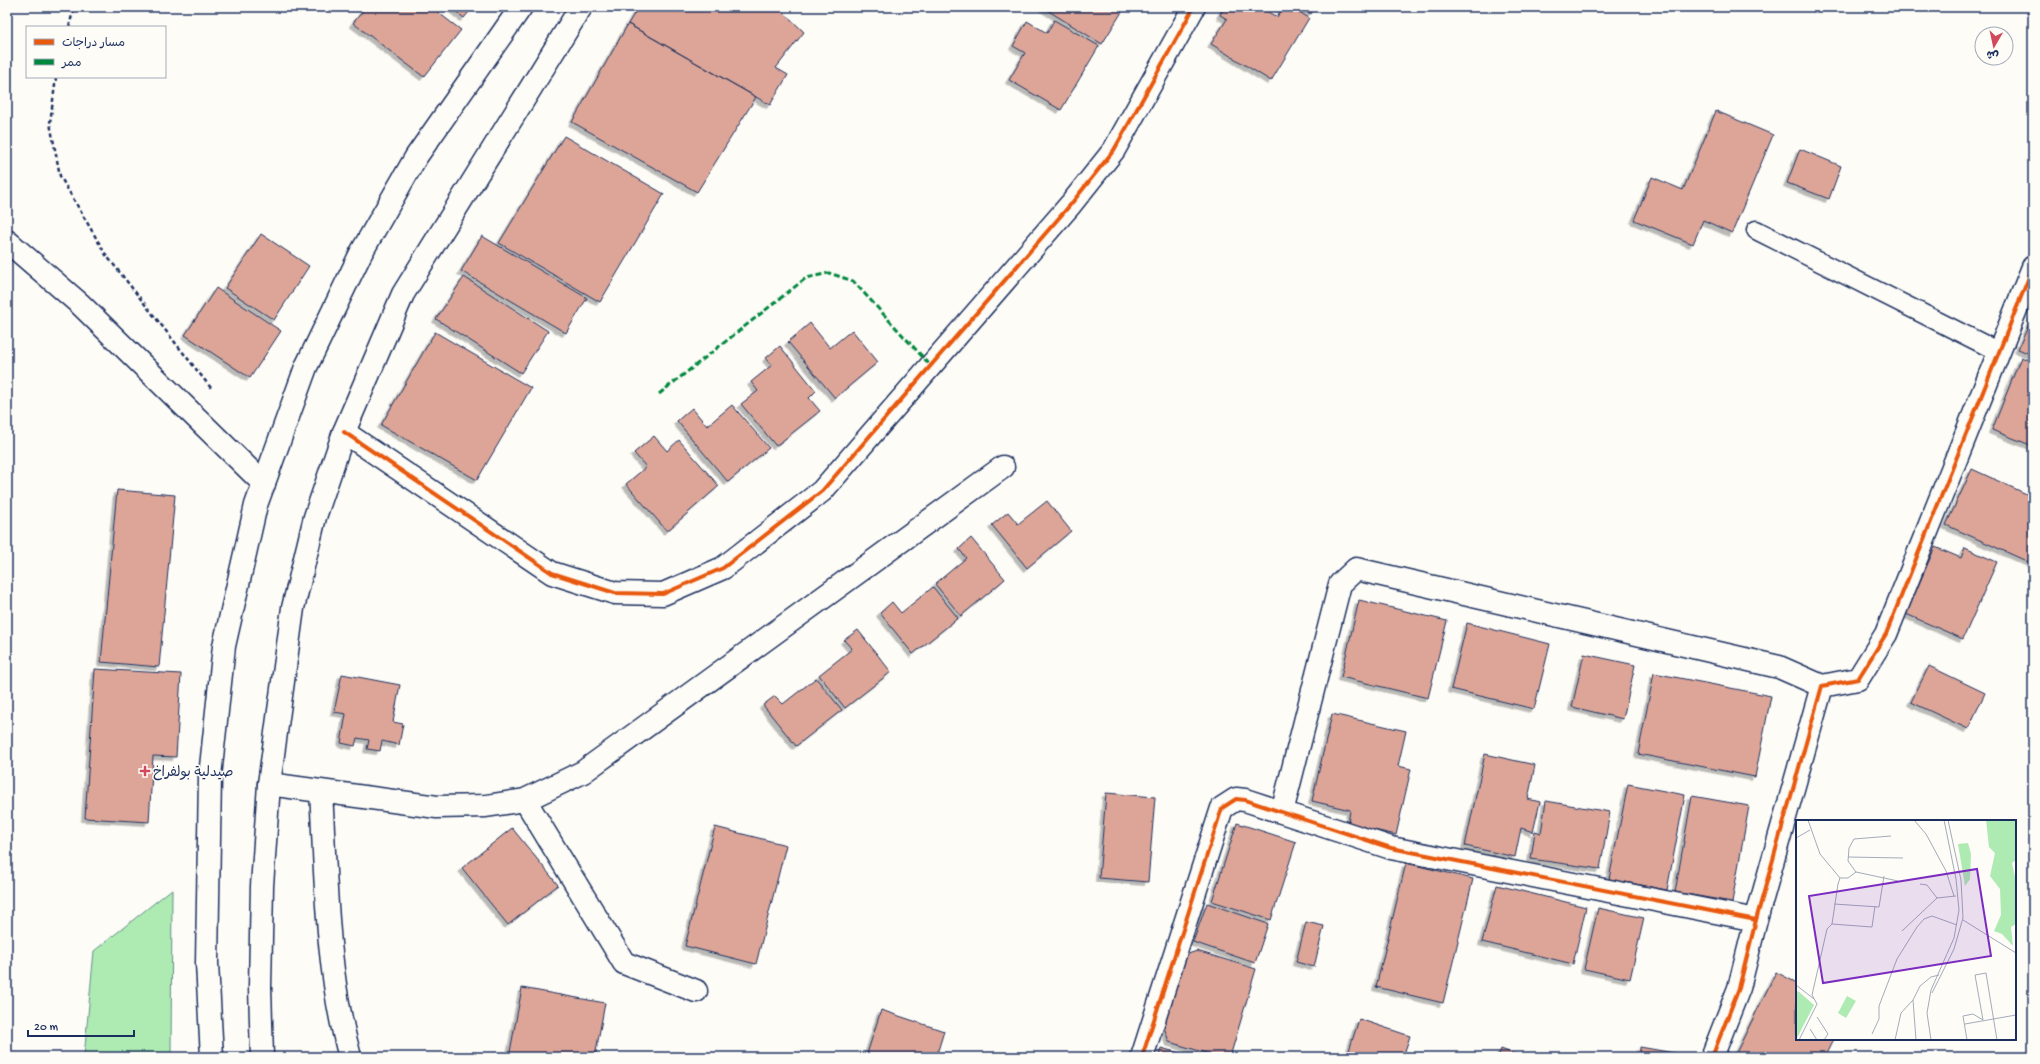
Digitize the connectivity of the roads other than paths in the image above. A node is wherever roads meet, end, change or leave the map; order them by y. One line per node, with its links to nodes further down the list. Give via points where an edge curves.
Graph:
1 (521, 7): 10 (street, via 416,157 361,253 306,367)
2 (581, 7): 8 (street, via 403,294)
3 (1194, 7): 8 (street, via 1114,150 1071,204 822,491 723,568 663,594 615,593 552,573)
4 (1756, 230): 7 (lane)
5 (7, 241): 10 (street, via 80,304)
6 (2033, 267): 7 (street)
7 (1999, 352): 11 (street, via 1886,634 1858,679)
8 (344, 432): 12 (street, via 315,517 293,608)
9 (1003, 467): 14 (street, via 583,772)
10 (264, 484): 18 (street, via 256,504 224,646 210,776 207,963)
11 (1822, 686): 15 (street, via 1779,667 1356,570 1340,584); 16 (street)
12 (269, 784): 13 (street); 19 (street, via 262,894)
13 (321, 791): 14 (street, via 437,807 486,806); 20 (street, via 329,936 335,990)
14 (525, 800): 17 (street, via 624,963)
15 (1282, 812): 16 (street, via 1391,848); 21 (street, via 1236,799 1222,808)
16 (1756, 920): 22 (street, via 1739,988)
17 (696, 991)
18 (212, 1057)
19 (262, 1057)
20 (350, 1057)
21 (1142, 1057)
22 (1712, 1057)

